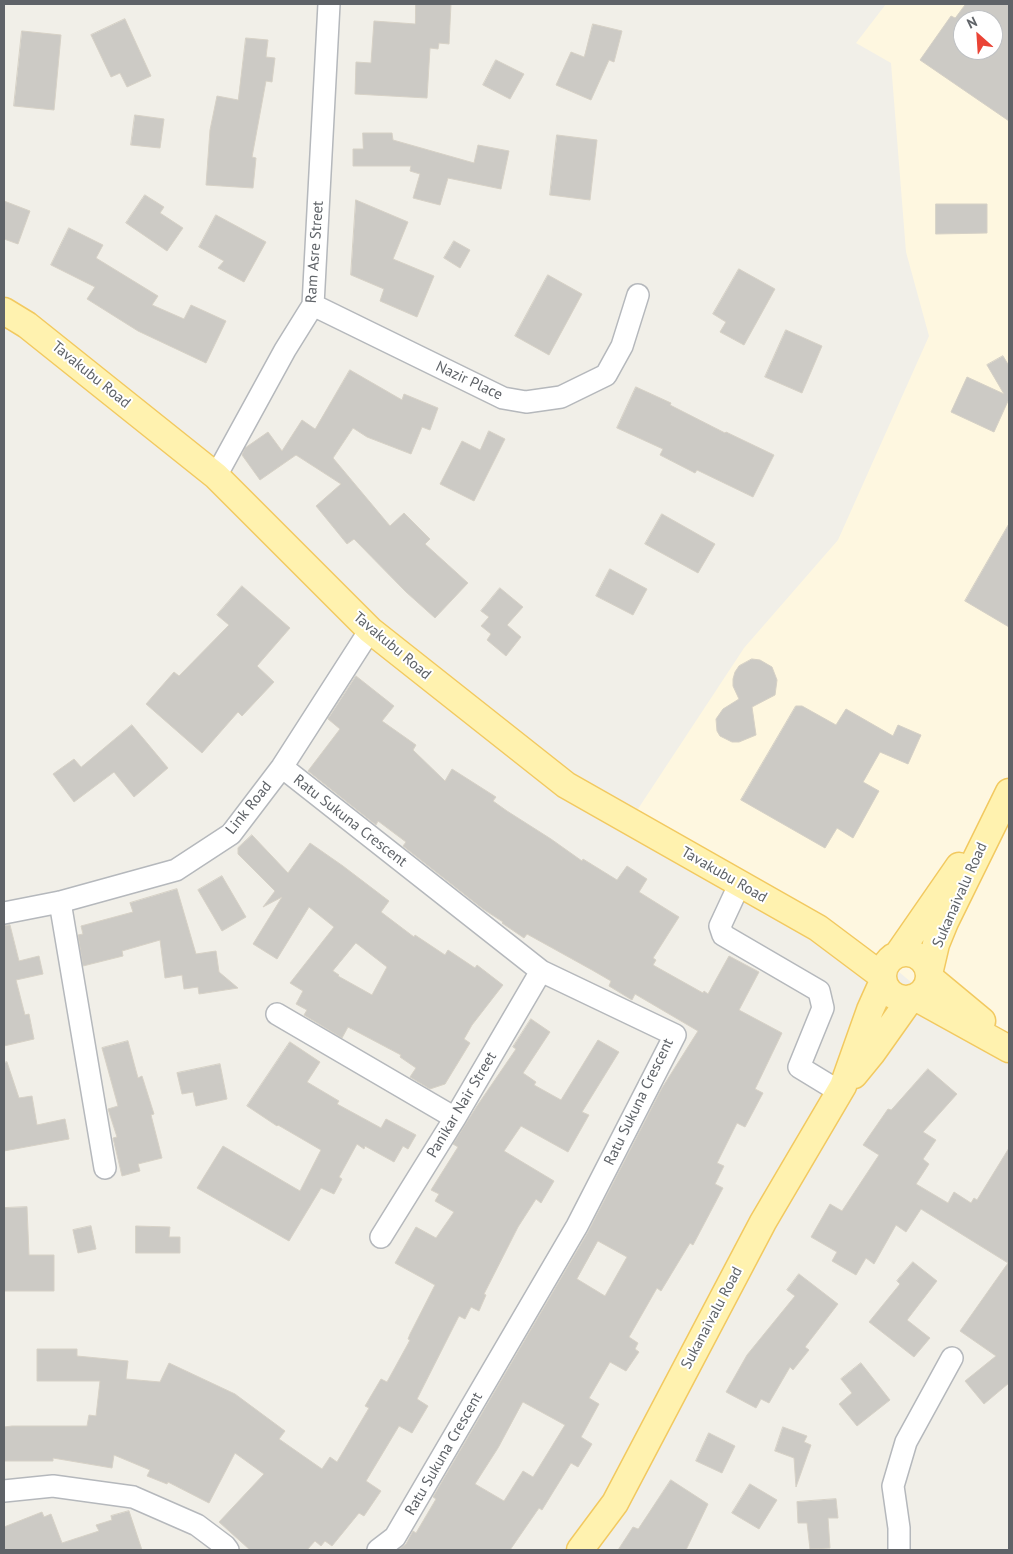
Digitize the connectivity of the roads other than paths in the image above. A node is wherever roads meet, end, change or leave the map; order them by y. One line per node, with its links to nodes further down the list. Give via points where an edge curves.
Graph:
1 (329, 4): 3 (street, Ram Asre Street)
2 (638, 295): 3 (street, Nazir Place, via 622,346 606,376 561,397 526,402 503,398)
3 (313, 306): 5 (street, Ram Asre Street, via 285,350)
4 (4, 311): 5 (main road, Tavakubu Road, via 27,325)
5 (216, 476): 6 (main road, Tavakubu Road)
6 (370, 630): 7 (street, Link Road); 10 (main road, Tavakubu Road, via 566,785)
7 (282, 767): 11 (street, Link Road, via 231,834 176,870); 14 (street, Ratu Sukuna Crescent)
8 (1009, 792): 9 (main road, Sukanaivalu Road)
9 (996, 818): 13 (main road, Sukanaivalu Road, via 950,876); 15 (main road, Sukanaivalu Road, via 945,922)
10 (740, 883): 13 (main road, Tavakubu Road); 19 (street, via 720,926 723,935 819,991 823,1008 799,1067)
11 (60, 902): 12 (street, Link Road); 21 (street)
12 (4, 912)
13 (890, 967): 15 (main road, via 887,990 894,996 902,999); 15 (main road, via 906,952 922,959 927,966); 19 (main road, Sukanaivalu Road, via 870,1010)
14 (541, 971): 20 (street, Panikar Nair Street); 26 (street, Ratu Sukuna Crescent, via 675,1035 577,1226 395,1537)
15 (921, 987): 17 (main road); 18 (main road); 19 (main road, Sukanaivalu Road, via 860,1069)
16 (277, 1014): 20 (street)
17 (1009, 1044)
18 (1009, 1049)
19 (841, 1089): 27 (main road, Sukanaivalu Road, via 763,1222 615,1504)
20 (455, 1118): 22 (street, Panikar Nair Street)
21 (105, 1168)
22 (381, 1237)
23 (952, 1358): 28 (street, via 906,1442 892,1486)
24 (4, 1491): 25 (street, via 53,1486 133,1497 197,1525)
25 (222, 1549)
26 (378, 1550)
27 (580, 1550)
28 (899, 1550)

